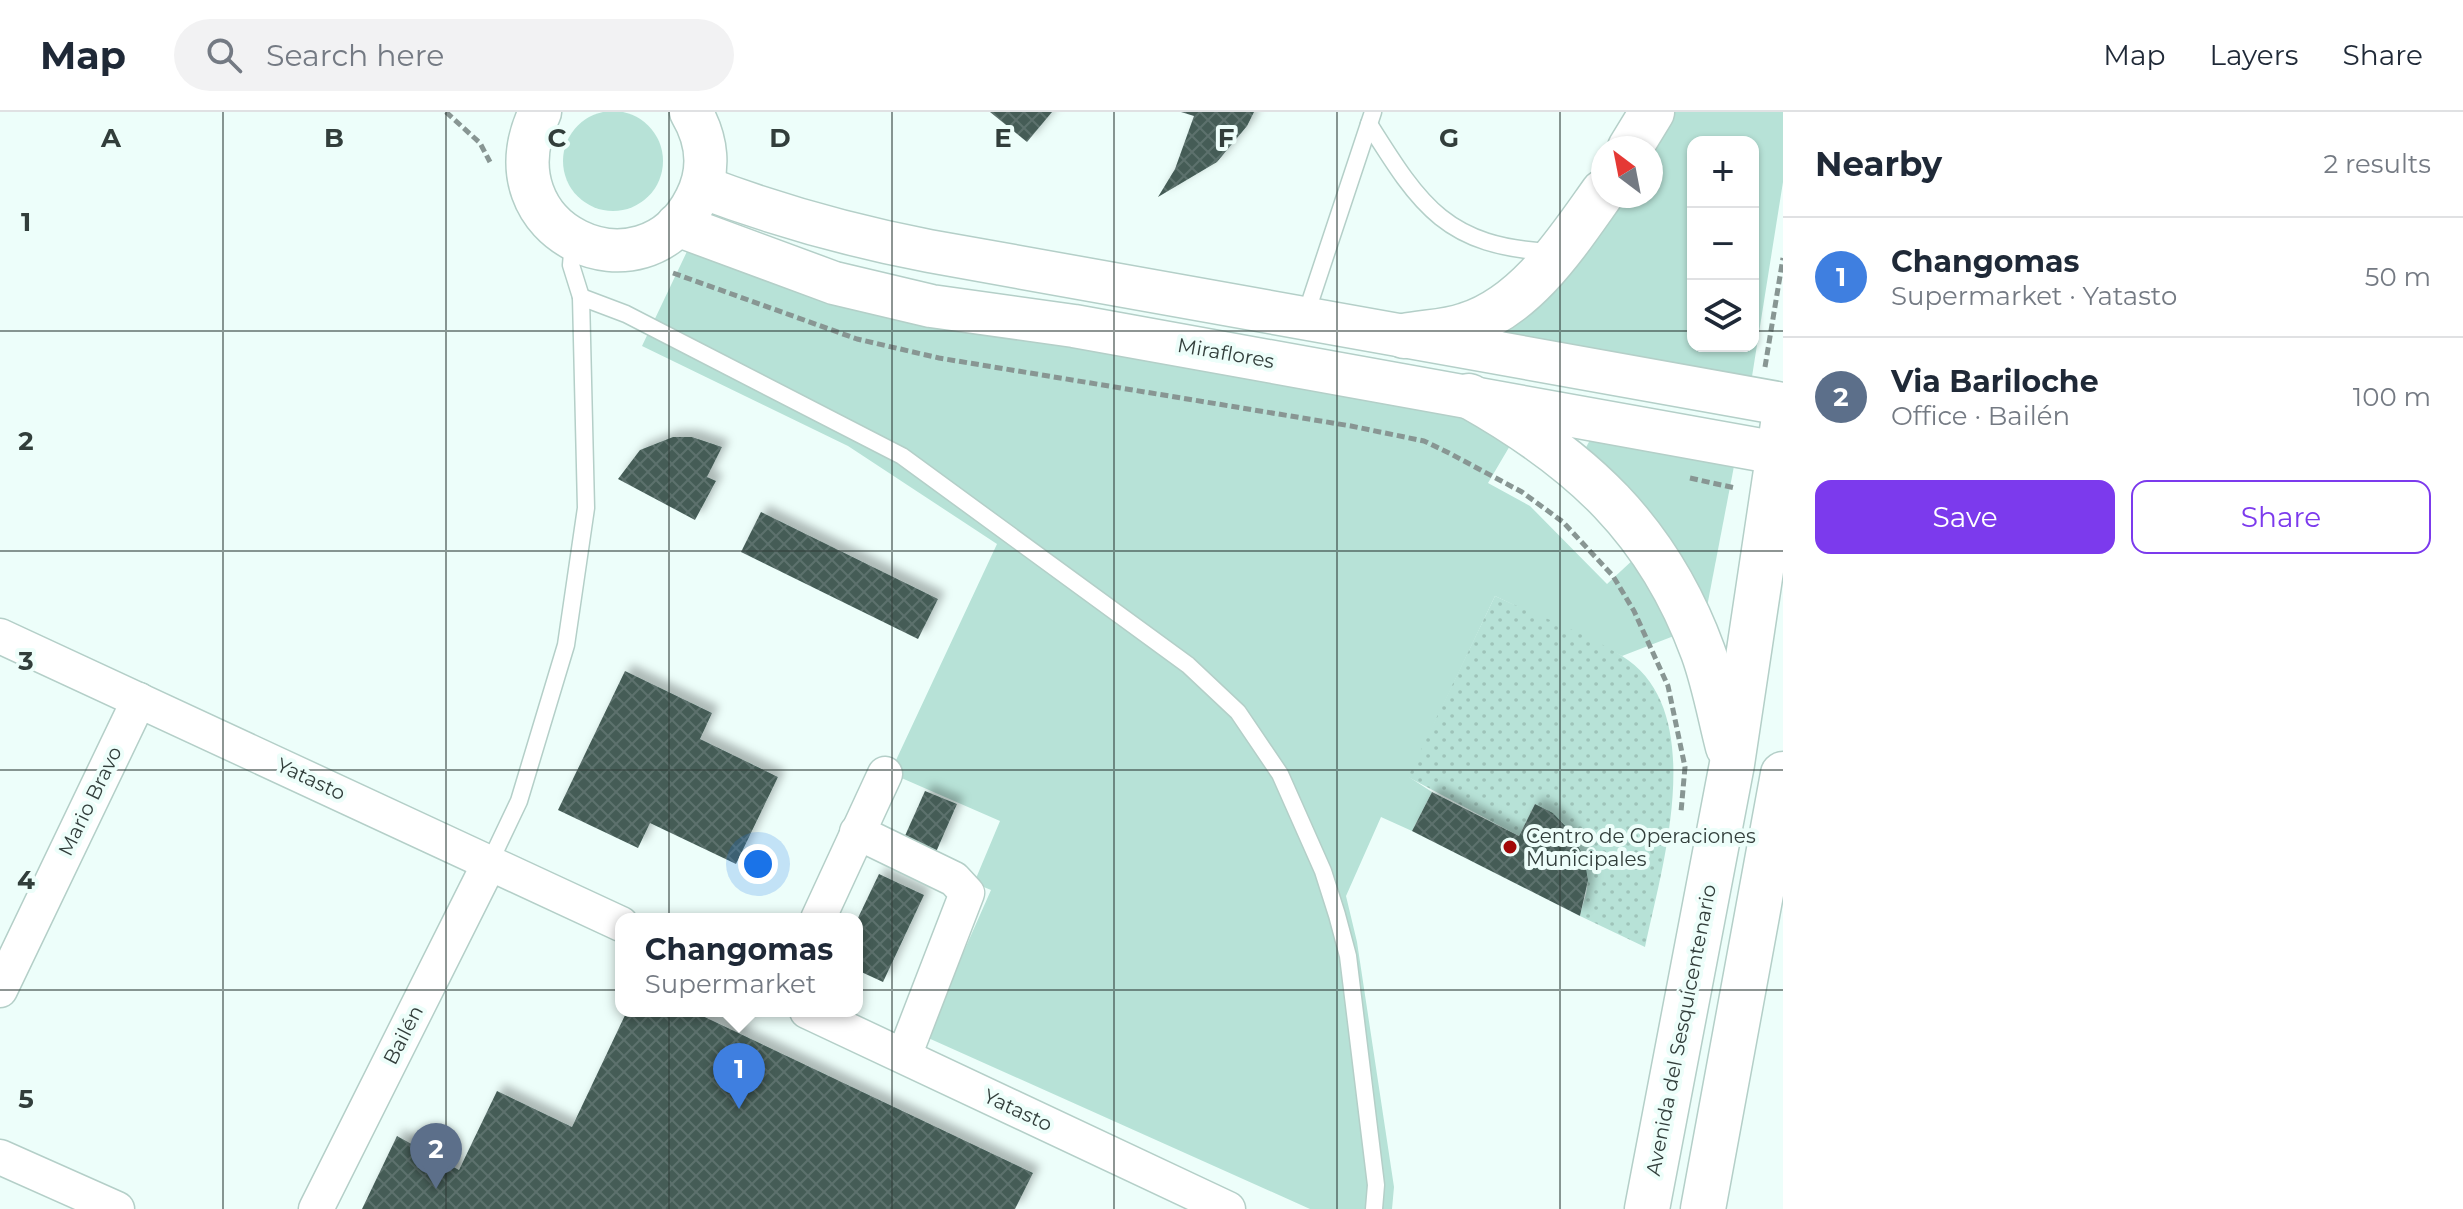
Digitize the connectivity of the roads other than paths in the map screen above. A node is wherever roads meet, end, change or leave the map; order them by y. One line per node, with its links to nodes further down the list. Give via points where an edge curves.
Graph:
1 (691, 112): 6 (street, via 706,157)
2 (1652, 112): 5 (main road)
3 (1371, 118): 10 (lane, via 1398,171 1432,214 1475,240 1515,251); 12 (lane)
4 (525, 119): 9 (street, via 528,180 535,202)
5 (1637, 136)
6 (702, 187): 8 (street, via 689,215); 12 (street, via 863,238)
7 (1591, 208): 10 (main road)
8 (677, 225): 9 (street, via 638,248 608,250); 14 (street, Miraflores, via 834,283 931,306)
9 (573, 240): 11 (lane, via 571,265)
10 (1559, 253): 13 (main road, via 1522,291 1467,325)
11 (581, 297): 23 (lane, via 586,508 566,645 519,801); 33 (lane, via 626,314 902,456 1188,665 1238,712 1280,774 1300,815 1344,942 1376,1185)
12 (1305, 317): 13 (street)
13 (1404, 336): 15 (street)
14 (1469, 396): 16 (street, Miraflores); 19 (main road, via 1530,430 1606,493 1632,522 1679,598 1704,653)
15 (1783, 404)
16 (1781, 444): 19 (main road, Avenida del Sesquicentenario)
17 (0, 636): 18 (street, Yatasto)
18 (139, 700): 23 (street, Yatasto); 26 (street, Mario Bravo)
19 (1732, 764): 34 (main road, Avenida del Sesquicentenario)
20 (885, 774): 22 (street)
21 (1782, 786): 35 (main road)
22 (857, 832): 24 (street); 28 (street, via 954,879 967,893)
23 (490, 862): 25 (street, Yatasto); 31 (street, Bailén)
24 (821, 913)
25 (615, 921)
26 (0, 990)
27 (820, 1017): 28 (street, Yatasto)
28 (904, 1056): 32 (street, Yatasto)
29 (0, 1157): 30 (street)
30 (117, 1209)
31 (316, 1209)
32 (1228, 1209)
33 (1374, 1209)
34 (1647, 1209)
35 (1703, 1209)

